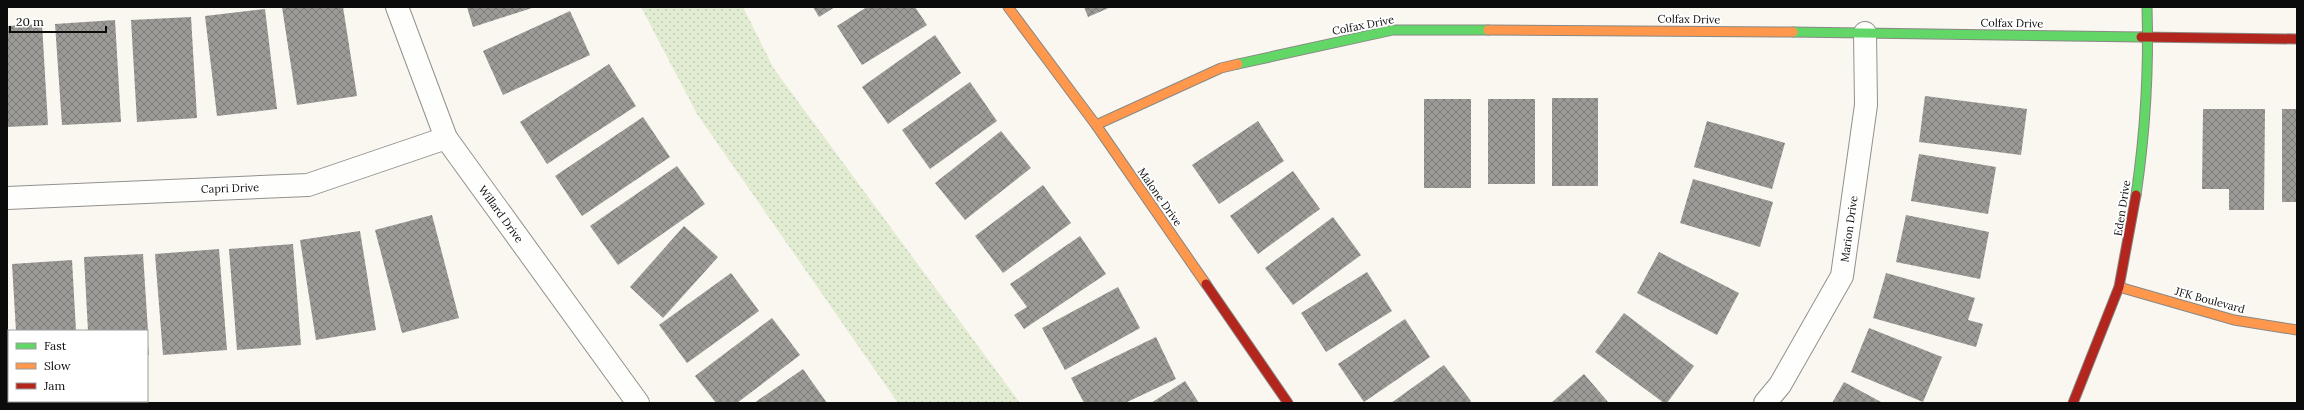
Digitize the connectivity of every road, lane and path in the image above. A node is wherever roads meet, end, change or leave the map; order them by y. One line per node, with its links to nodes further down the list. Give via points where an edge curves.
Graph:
1 (398, 7): 8 (street, Willard Drive)
2 (1008, 7): 7 (street, Malone Drive)
3 (2147, 7): 5 (street, Eden Drive)
4 (1865, 33): 5 (street, Colfax Drive); 7 (street, Colfax Drive, via 1392,30 1221,68); 14 (street, Marion Drive, via 1866,105 1842,276 1780,385)
5 (2148, 37): 6 (street, Colfax Drive); 10 (street, Eden Drive, via 2140,166)
6 (2297, 39)
7 (1096, 125): 13 (street, Malone Drive)
8 (446, 138): 9 (street, Capri Drive, via 308,185); 12 (street, Willard Drive)
9 (7, 198)
10 (2119, 287): 11 (street, JFK Boulevard, via 2234,320); 15 (street, Eden Drive)
11 (2297, 330)
12 (638, 403)
13 (1288, 403)
14 (1765, 403)
15 (2073, 403)

